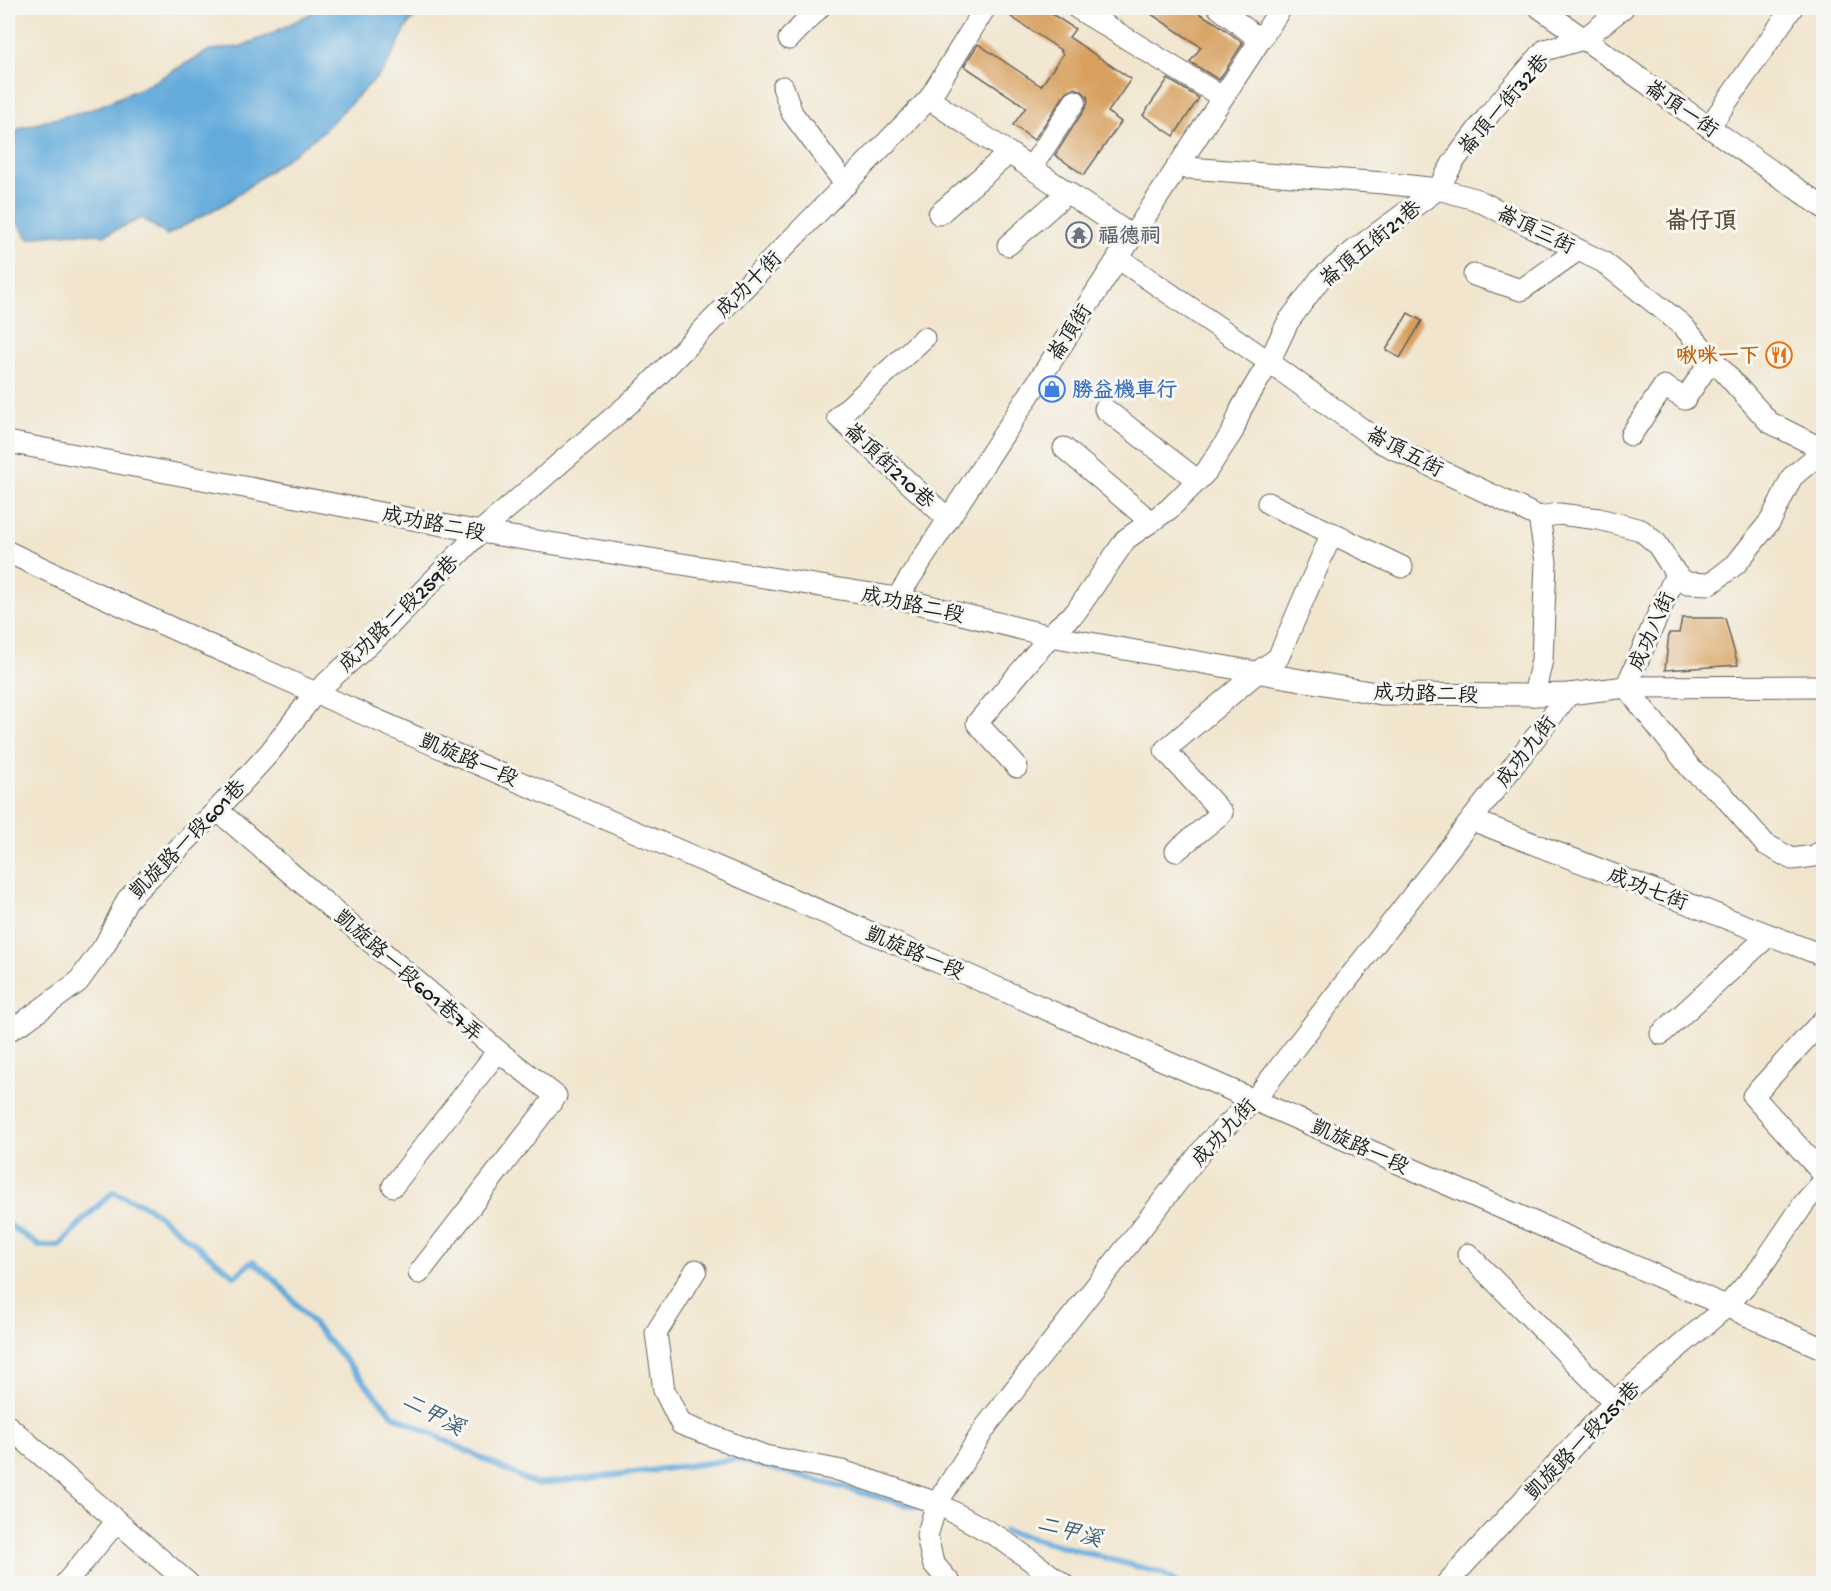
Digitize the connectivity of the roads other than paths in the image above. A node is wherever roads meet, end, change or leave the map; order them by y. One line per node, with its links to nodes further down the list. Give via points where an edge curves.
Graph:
1 (819, 8): 9 (street)
2 (985, 8): 14 (street, 成功十街)
3 (1077, 8): 13 (street)
4 (1219, 8): 11 (street)
5 (1281, 8): 11 (street, 崙頂街)
6 (1540, 8): 10 (street, 崙頂一街)
7 (1623, 8): 10 (street)
8 (1792, 8): 16 (street)
9 (789, 39)
10 (1584, 39): 16 (street, 崙頂一街); 21 (street, 崙頂一街32巷, via 1545,50 1491,112)
11 (1260, 40): 13 (street, 崙頂街)
12 (783, 87): 20 (street, via 792,113)
13 (1222, 97): 18 (street, 崙頂街)
14 (929, 99): 17 (street); 20 (street, 成功十街)
15 (1075, 101): 19 (street)
16 (1708, 127): 23 (street, 崙頂一街)
17 (1009, 153): 19 (street); 24 (street)
18 (1177, 167): 21 (street, 崙頂三街); 25 (street, 崙頂街)
19 (1031, 168): 22 (street)
20 (846, 185): 43 (street, 成功十街, via 638,396)
21 (1438, 189): 27 (street, 崙頂三街, via 1475,200); 32 (street, 崙頂五街21巷, via 1320,279 1288,322)
22 (1068, 192): 25 (street); 26 (street)
23 (1824, 208)
24 (939, 214)
25 (1132, 236): 28 (street, 崙頂街)
26 (1008, 245)
27 (1578, 250): 29 (street, via 1521,290); 31 (street, 崙頂三街, via 1603,262 1681,324)
28 (1118, 258): 32 (street, 崙頂五街); 41 (street, 崙頂街)
29 (1474, 275)
30 (924, 338): 41 (street, 崙頂街210巷, via 838,417)
31 (1712, 359): 34 (street, via 1685,399 1664,386); 37 (street, 崙頂三街, via 1769,422)
32 (1269, 362): 38 (street, 崙頂五街21巷, via 1241,409 1233,431); 40 (street, 崙頂五街, via 1380,442)
33 (1105, 409): 38 (street)
34 (1631, 435)
35 (8, 442): 43 (street, 成功路二段)
36 (1064, 448): 42 (street)
37 (1824, 450): 47 (street, 成功八街, via 1792,477 1771,520 1736,564 1710,584 1686,582)
38 (1197, 480): 42 (street, 崙頂五街21巷)
39 (1268, 503): 44 (street)
40 (1539, 517): 47 (street, 崙頂五街, via 1559,514 1599,519 1641,530 1657,544); 55 (street, via 1546,562 1542,660)
41 (948, 519): 48 (street, 崙頂街)
42 (1150, 521): 49 (street, 崙頂五街21巷, via 1126,539 1075,613)
43 (480, 532): 48 (street, 成功路二段); 53 (street, 成功路二段259巷, via 384,631)
44 (1332, 534): 46 (street); 50 (street, via 1278,658)
45 (8, 552): 53 (street, 凱旋路一段)
46 (1402, 567)
47 (1676, 574): 52 (street, 成功八街)
48 (897, 597): 49 (street, 成功路二段)
49 (1050, 636): 50 (street, 成功路二段); 56 (street, 崙頂五街21巷, via 977,723)
50 (1259, 671): 55 (street, 成功路二段, via 1381,694); 60 (street, via 1165,750 1222,813)
51 (1824, 686): 52 (street, 成功路二段)
52 (1626, 687): 54 (street, 成功路二段); 59 (street, via 1692,770 1723,795 1765,844 1792,858 1814,856)
53 (315, 693): 57 (street, 凱旋路一段601巷, via 270,752); 67 (street, 凱旋路一段)
54 (1569, 694): 55 (street, 成功路二段); 58 (street, 成功九街)
55 (1534, 695)
56 (1017, 767)
57 (217, 810): 64 (street, 凱旋路一段601巷, via 127,900 105,945 78,982); 66 (street, 凱旋路一段601巷7弄)
58 (1472, 820): 61 (street, 成功七街); 67 (street, 成功九街)
59 (1824, 850)
60 (1176, 851)
61 (1769, 934): 62 (street, 成功七街); 65 (street)
62 (1824, 956)
63 (1824, 1019): 68 (street, via 1753,1096)
64 (8, 1031)
65 (1661, 1034)
66 (498, 1052): 70 (street, 凱旋路一段601巷7弄); 73 (street, via 556,1096)
67 (1255, 1099): 74 (street, 凱旋路一段); 78 (street, 成功九街, via 1208,1143 987,1425)
68 (1824, 1175)
69 (1824, 1181): 74 (street, 凱旋路一段251巷, via 1759,1270)
70 (393, 1186)
71 (1468, 1254): 76 (street)
72 (696, 1270): 78 (street, via 656,1333 664,1390 681,1424 765,1456 842,1471)
73 (419, 1273)
74 (1726, 1307): 75 (street, 凱旋路一段); 76 (street, 凱旋路一段251巷)
75 (1824, 1349)
76 (1614, 1402): 84 (street, 凱旋路一段251巷)
77 (8, 1426): 79 (street)
78 (937, 1503): 82 (street, 成功九街, via 927,1536 933,1563); 83 (street, via 1000,1538)
79 (117, 1521): 80 (street); 81 (street)
80 (65, 1584)
81 (189, 1584)
82 (951, 1584)
83 (1064, 1584)
84 (1446, 1584)

